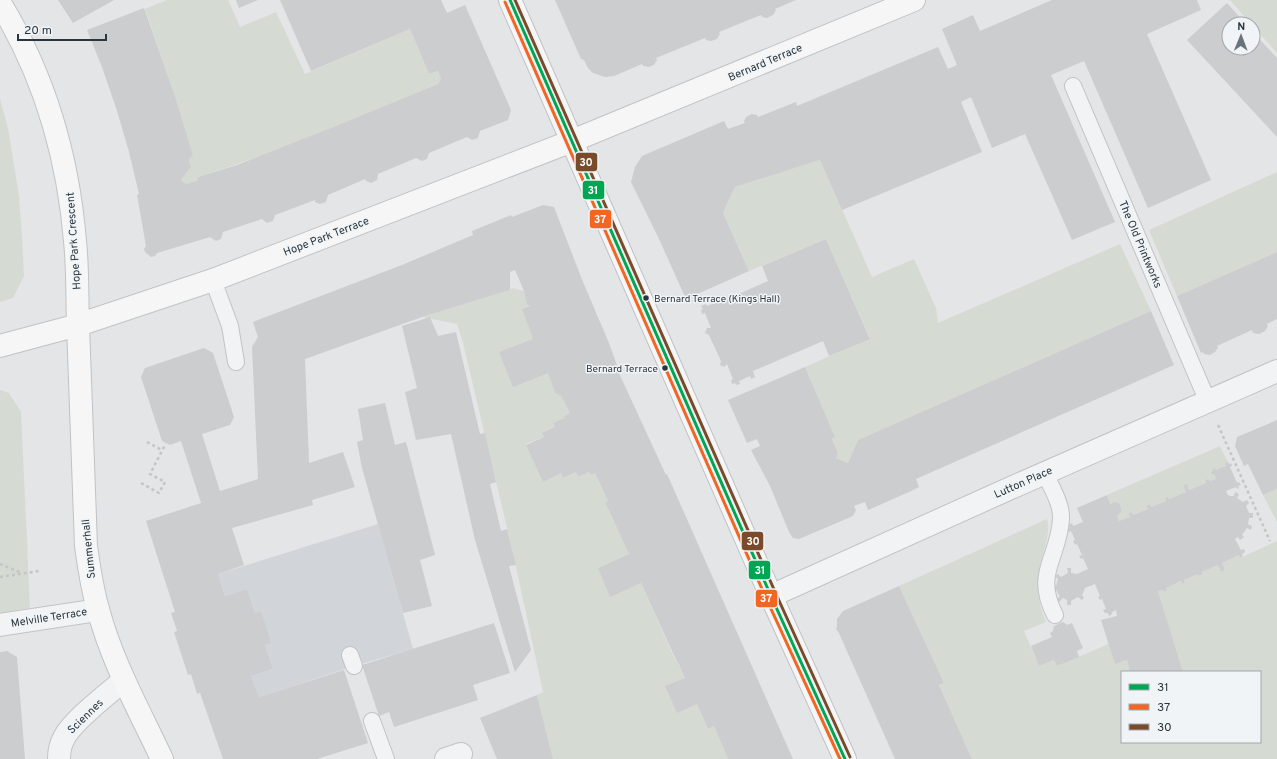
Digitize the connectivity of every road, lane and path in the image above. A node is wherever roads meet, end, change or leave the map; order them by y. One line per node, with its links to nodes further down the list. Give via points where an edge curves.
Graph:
1 (510, 0): 5 (main road)
2 (914, 0): 5 (main road, Bernard Terrace)
3 (0, 3): 7 (main road, Hope Park Crescent, via 34,68 61,152 75,241)
4 (1073, 86): 11 (lane, The Old Printworks)
5 (572, 141): 6 (main road, Hope Park Terrace); 22 (main road)
6 (213, 280): 7 (main road, Hope Park Terrace); 9 (lane, via 230,326)
7 (78, 325): 8 (main road, Hope Park Terrace); 23 (main road, Summerhall, via 86,546)
8 (0, 346)
9 (236, 362)
10 (1277, 371): 11 (street, Lutton Place)
11 (1208, 402): 15 (street, Lutton Place); 17 (path)
12 (147, 442): 14 (path)
13 (165, 445): 14 (path)
14 (162, 450): 16 (path, via 150,474 165,482 159,493)
15 (1045, 473): 22 (street, Lutton Place); 24 (lane, via 1061,512 1060,527 1046,584 1048,599)
16 (141, 483)
17 (1270, 541)
18 (0, 564): 20 (path)
19 (39, 571): 20 (path)
20 (22, 573): 21 (path)
21 (0, 577)
22 (771, 596): 31 (main road)
23 (98, 610): 25 (street, Melville Terrace); 26 (main road, Summerhall)
24 (1055, 615)
25 (0, 625)
26 (124, 680): 28 (street, Sciennes, via 64,737); 29 (main road, Summerhall)
27 (372, 721): 30 (lane)
28 (58, 759)
29 (162, 759)
30 (386, 759)
31 (845, 759)

